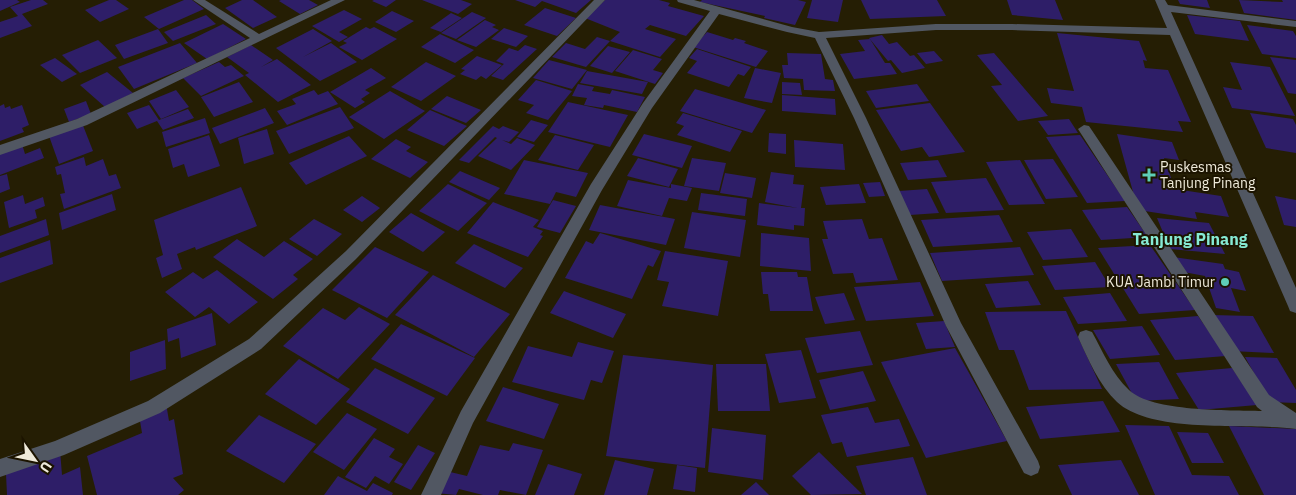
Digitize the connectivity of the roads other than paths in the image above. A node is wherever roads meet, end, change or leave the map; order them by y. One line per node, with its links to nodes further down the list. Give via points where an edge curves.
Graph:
1 (198, 0): 10 (street)
2 (340, 0): 10 (street)
3 (600, 0): 18 (street, via 352,256 255,344 154,407)
4 (682, 0): 6 (street)
5 (1161, 4): 7 (street); 8 (street)
6 (716, 10): 9 (street); 19 (street, via 647,106 596,188 467,417)
7 (1296, 24)
8 (1174, 32): 9 (street, via 936,27); 13 (street)
9 (819, 35): 17 (street, via 954,326)
10 (258, 38): 12 (street, via 82,122)
11 (1084, 129): 16 (street, via 1263,401)
12 (0, 150)
13 (1289, 274): 14 (street)
14 (1296, 306)
15 (1086, 338): 16 (street, via 1111,383 1132,404 1176,414)
16 (1292, 420)
17 (1031, 467)
18 (0, 468)
19 (431, 495)

